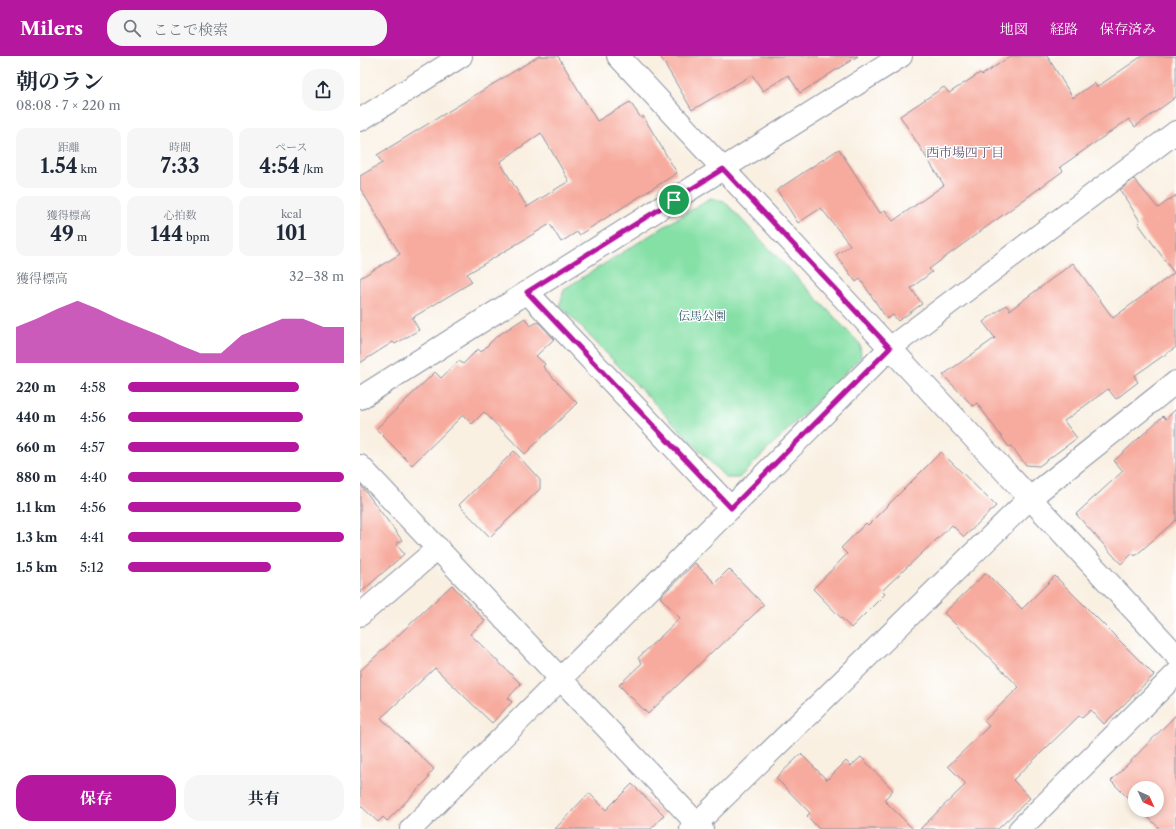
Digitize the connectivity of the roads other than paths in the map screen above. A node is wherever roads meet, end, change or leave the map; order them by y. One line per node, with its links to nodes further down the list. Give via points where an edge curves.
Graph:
1 (461, 56): 4 (street)
2 (618, 56): 6 (street)
3 (901, 56): 6 (street)
4 (360, 120)
5 (1176, 132): 8 (street)
6 (723, 169): 7 (street); 8 (street)
7 (527, 292): 10 (street); 13 (street)
8 (890, 348): 12 (street); 13 (street)
9 (1176, 382): 12 (street)
10 (360, 398)
11 (360, 466): 14 (street)
12 (1030, 498): 16 (street); 19 (street)
13 (731, 508): 18 (street)
14 (438, 548): 15 (street); 18 (street)
15 (360, 615)
16 (1176, 655)
17 (1176, 674): 21 (street)
18 (561, 679): 19 (street); 20 (street)
19 (696, 827)
20 (411, 829)
21 (1020, 829)

